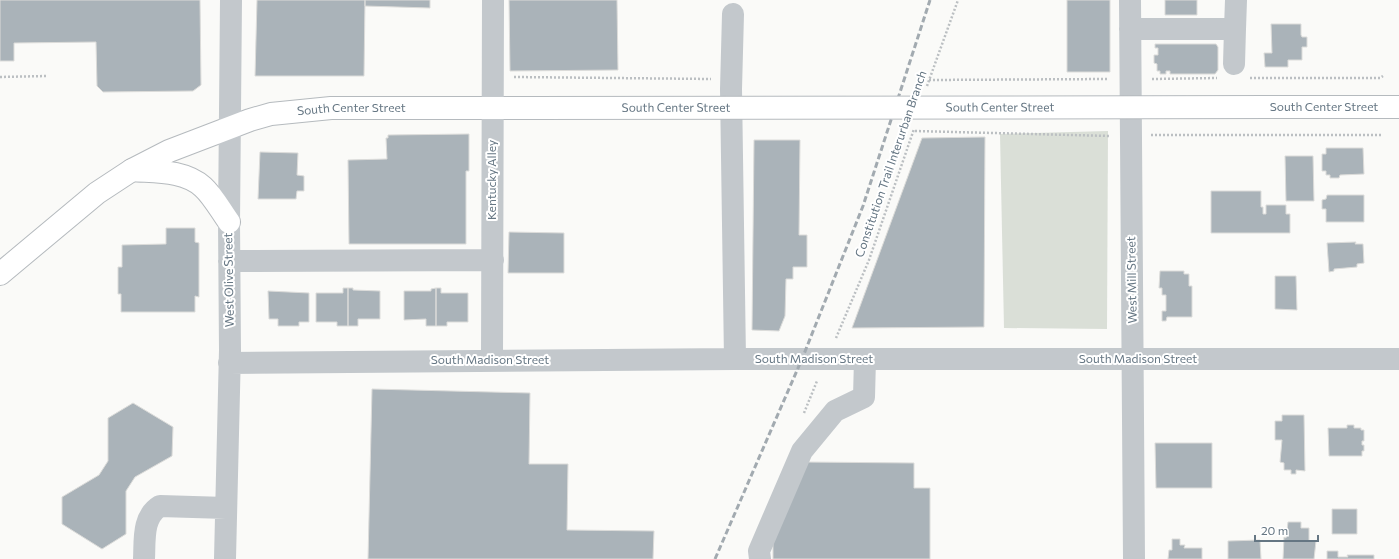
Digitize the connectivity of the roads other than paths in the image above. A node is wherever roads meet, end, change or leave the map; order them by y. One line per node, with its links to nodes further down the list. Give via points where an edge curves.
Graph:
1 (231, 0): 11 (street, West Olive Street)
2 (493, 0): 10 (street, Kentucky Alley)
3 (1130, 0): 6 (street, West Mill Street)
4 (1236, 0): 7 (street)
5 (733, 14): 17 (street, via 731,79)
6 (1130, 29): 7 (street); 20 (street, West Mill Street)
7 (1235, 30): 8 (street)
8 (1235, 73)
9 (1399, 107): 10 (main road, South Center Street, bridge)
10 (492, 108): 11 (main road, South Center Street, via 331,108 271,114); 14 (street, Kentucky Alley)
11 (230, 127): 12 (main road, South Center Street, via 169,151); 13 (street, West Olive Street)
12 (132, 170): 13 (main road, via 171,173 197,182 204,187); 16 (main road, South Center Street, via 97,193)
13 (229, 222): 15 (street, West Olive Street)
14 (492, 260): 15 (street); 18 (street, Kentucky Alley)
15 (229, 261): 22 (street, West Olive Street)
16 (0, 274)
17 (735, 358): 18 (street, South Madison Street); 19 (street, South Madison Street)
18 (492, 359): 22 (street, South Madison Street)
19 (865, 359): 20 (street, South Madison Street); 26 (street, via 864,397 835,411 802,451 760,551)
20 (1133, 359): 21 (street, South Madison Street); 27 (street, West Mill Street)
21 (1399, 359)
22 (229, 363): 23 (street, West Olive Street)
23 (226, 508): 24 (street, via 160,506 150,515 147,524); 25 (street, West Olive Street)
24 (144, 559)
25 (225, 559)
26 (760, 559)
27 (1134, 559)

